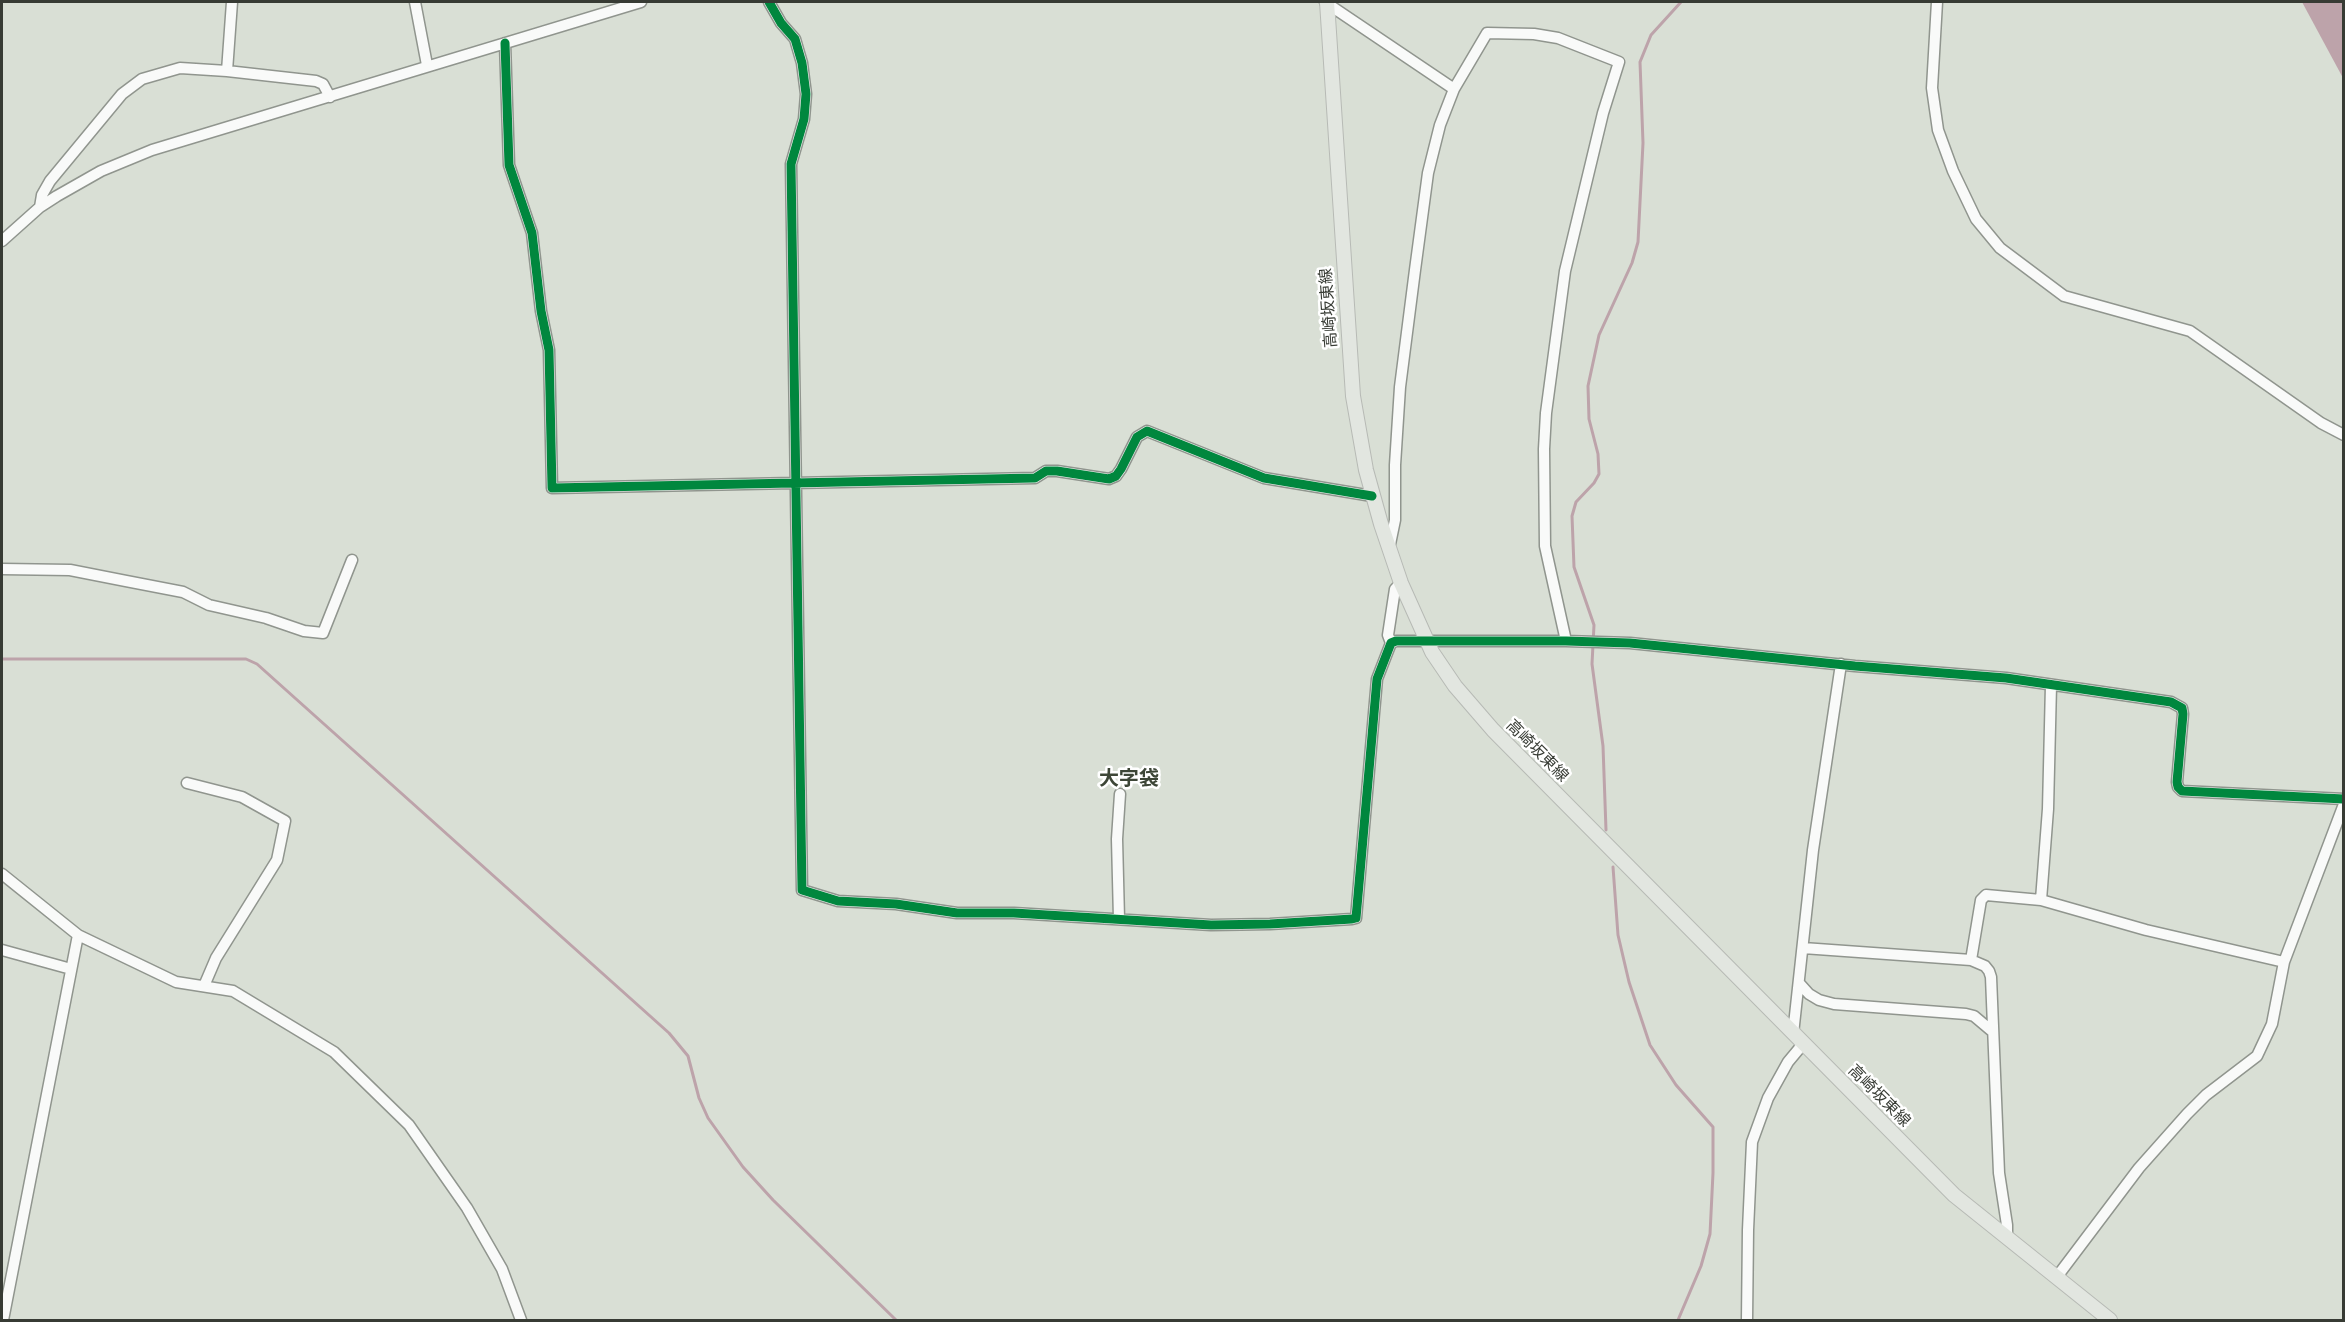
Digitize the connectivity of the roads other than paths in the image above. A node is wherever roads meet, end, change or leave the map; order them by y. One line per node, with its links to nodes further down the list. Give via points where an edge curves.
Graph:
1 (232, 2): 9 (street)
2 (415, 2): 8 (street)
3 (641, 2): 7 (street)
4 (769, 2): 15 (street, via 795,39 806,94 804,119 791,164)
5 (1326, 2): 10 (street); 16 (main road, 高崎坂東線, via 1350,370)
6 (1936, 2): 14 (street, via 1932,88 1938,130 1976,219 2000,248 2064,296 2190,332)
7 (505, 43): 8 (street); 15 (street, via 509,165 532,233 549,350 552,488)
8 (427, 65): 11 (street)
9 (227, 71): 11 (street, via 316,81 323,84); 12 (street, via 180,68 133,85 50,181)
10 (1454, 89): 17 (street, via 1428,173 1414,270 1400,387 1395,520); 22 (street, via 1487,33 1558,38 1619,62 1565,271 1546,413 1545,546)
11 (330, 97): 12 (street, via 152,150 101,171)
12 (40, 207): 13 (street)
13 (2, 241)
14 (2343, 435)
15 (795, 484): 16 (street, via 1035,478 1046,471 1108,479 1121,469 1137,436 1147,431 1264,478); 32 (street, via 802,890 838,901 957,913)
16 (1372, 496): 17 (main road, 高崎坂東線)
17 (1389, 549): 20 (main road, 高崎坂東線)
18 (352, 560): 19 (street, via 323,633 209,605 183,592 70,570)
19 (2, 569)
20 (1401, 582): 21 (main road, 高崎坂東線); 23 (street, via 1395,589 1388,635)
21 (1426, 640): 22 (street); 23 (street); 42 (main road, 高崎坂東線, via 1455,687 1492,730)
22 (1566, 641): 24 (street, via 1621,642)
23 (1391, 643): 32 (street, via 1377,679 1356,918 1235,925)
24 (1841, 664): 25 (street); 34 (street, via 1813,850)
25 (2052, 685): 28 (street, via 2171,702 2182,708 2177,782 2182,791); 31 (street)
26 (188, 783): 40 (street, via 242,797 285,821 277,860 216,958)
27 (1120, 794): 32 (street, via 1116,838)
28 (2343, 799)
29 (2343, 804): 37 (street)
30 (2, 874): 33 (street)
31 (2041, 900): 36 (street, via 1983,897); 37 (street, via 2146,930)
32 (1119, 919)
33 (78, 935): 38 (street); 40 (street, via 176,982)
34 (1803, 948): 36 (street); 39 (street)
35 (2, 950): 38 (street)
36 (1971, 960): 41 (street, via 1985,966 1991,977)
37 (2284, 962): 44 (street, via 2272,1024 2257,1056 2206,1095 2147,1159)
38 (71, 969): 45 (street)
39 (1800, 984): 41 (street, via 1819,1000 1834,1004 1966,1014); 42 (street)
40 (204, 986): 46 (street, via 233,991 334,1052 410,1125 467,1208 502,1269)
41 (1993, 1032): 43 (street, via 1999,1173)
42 (1798, 1039): 43 (main road, 高崎坂東線, via 1954,1195); 47 (street, via 1768,1098 1752,1143)
43 (2007, 1238): 44 (main road, 高崎坂東線)
44 (2056, 1278): 48 (main road, 高崎坂東線)
45 (3, 1320)
46 (521, 1320)
47 (1747, 1320)
48 (2110, 1320)

